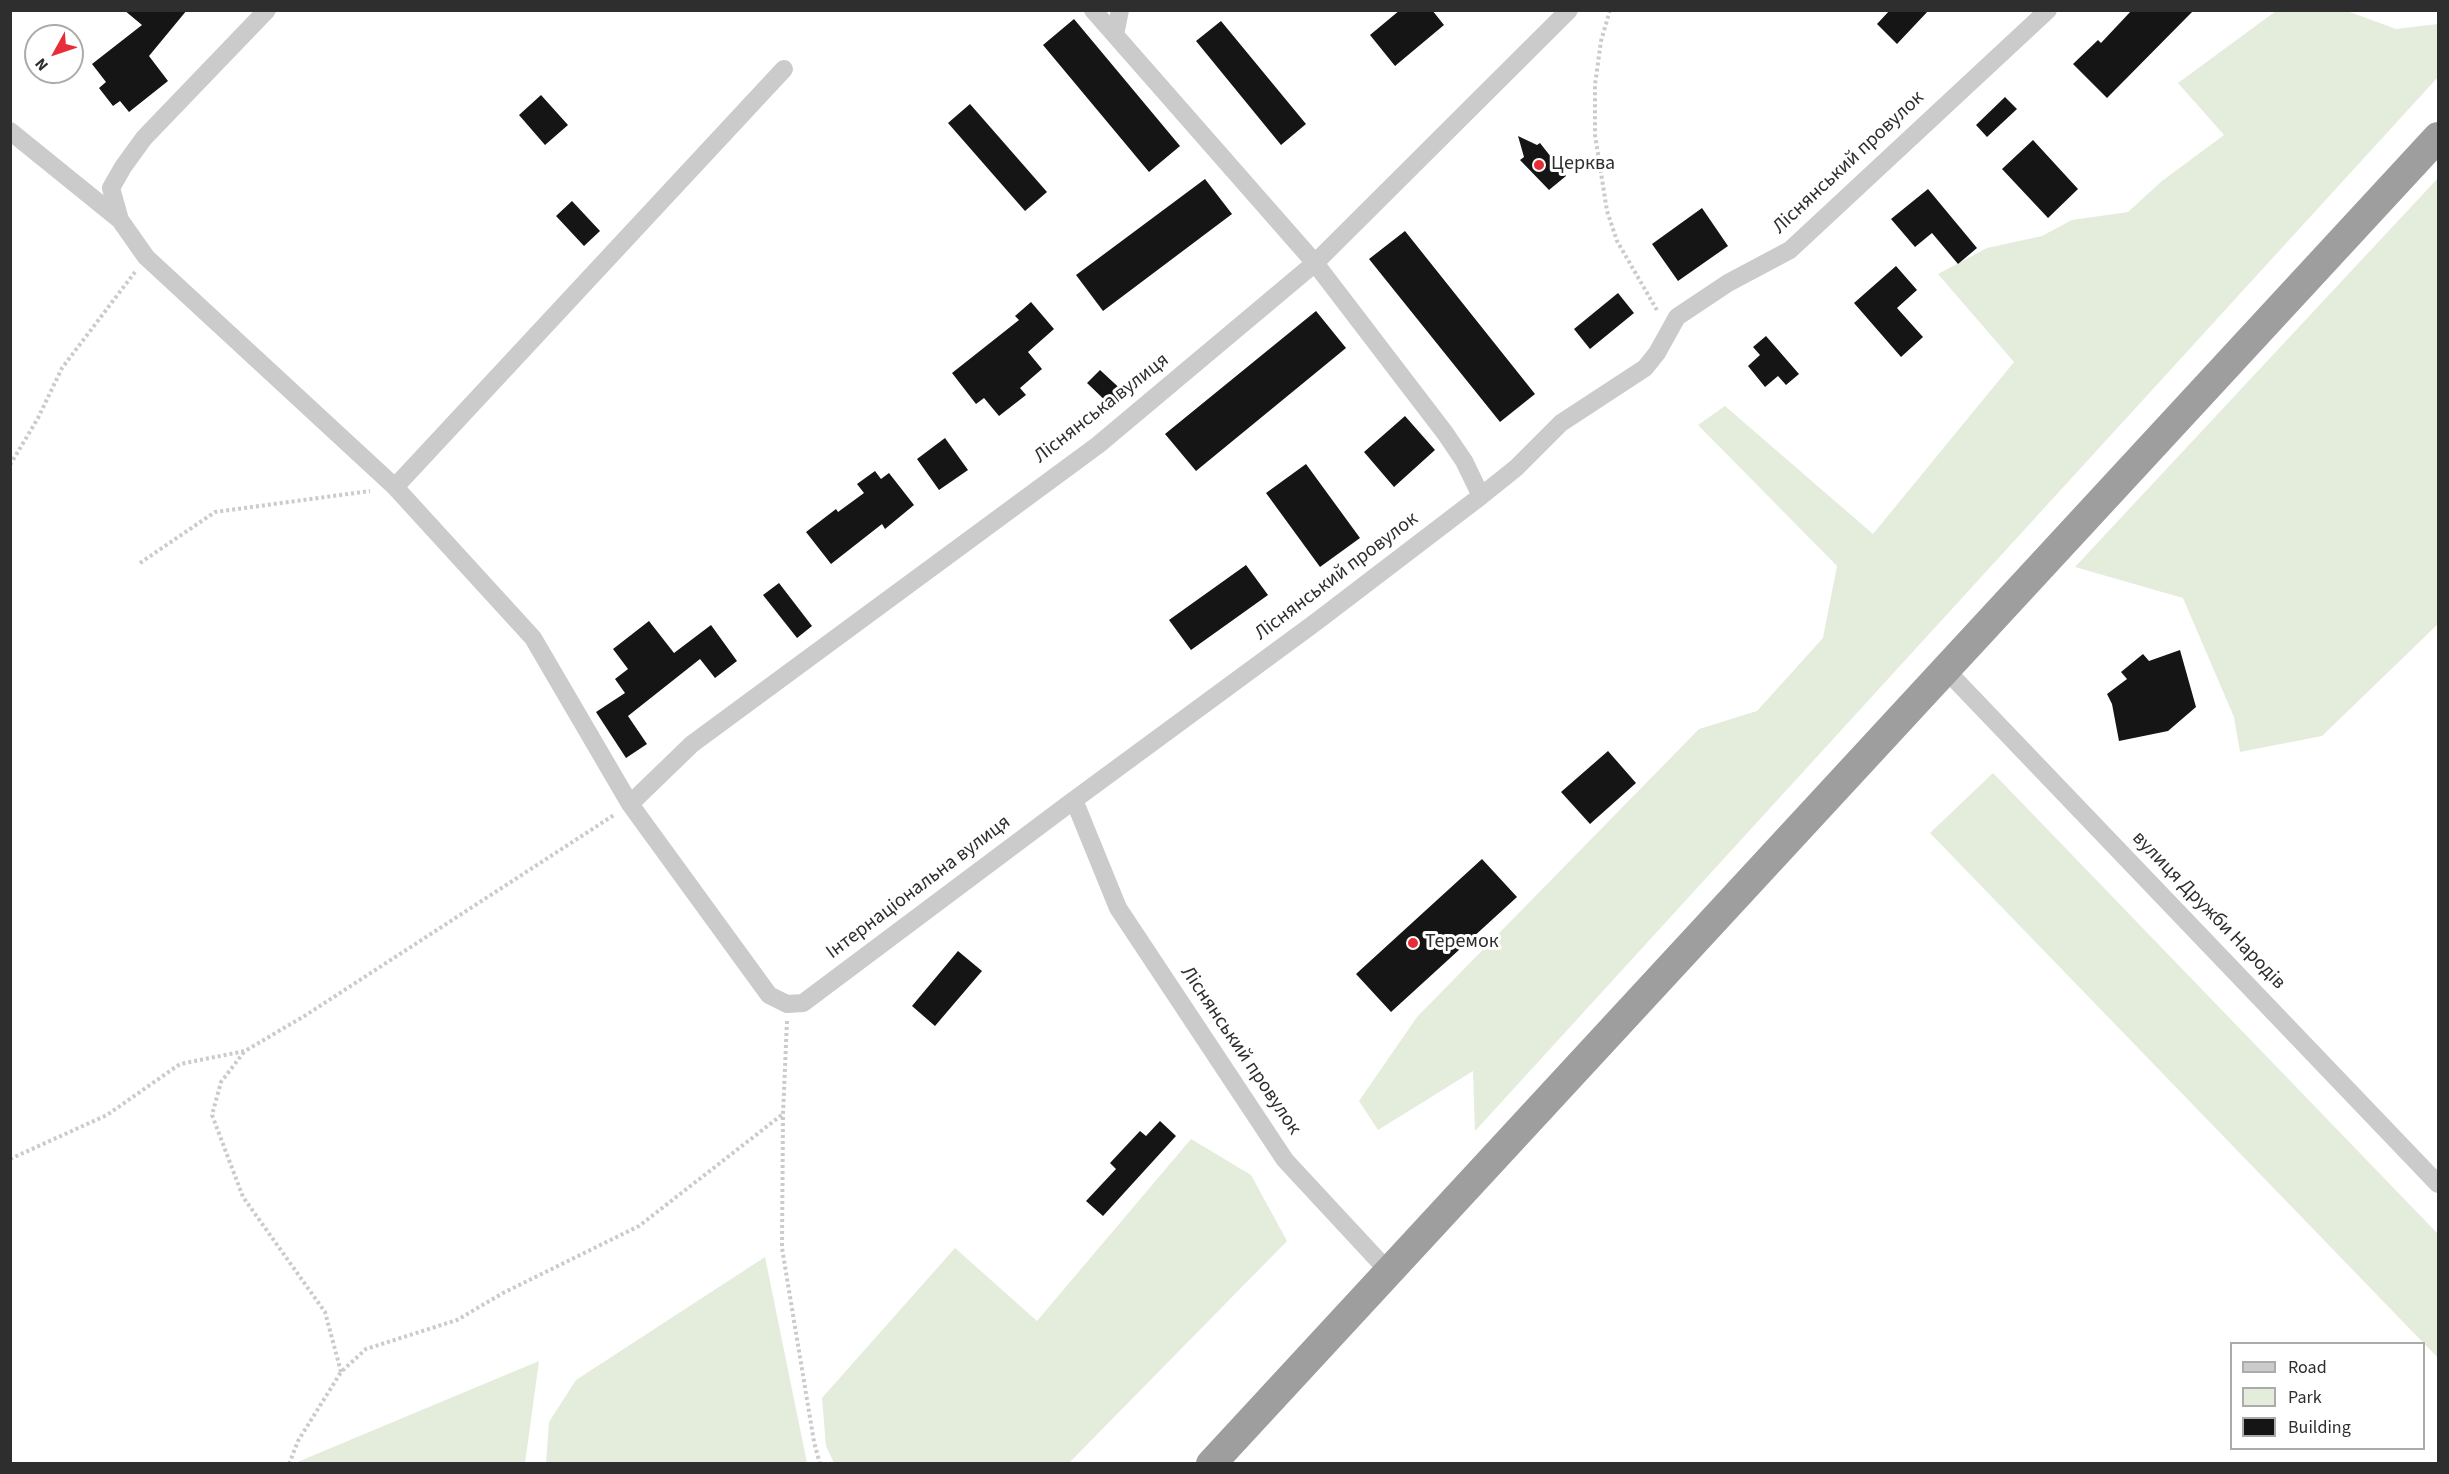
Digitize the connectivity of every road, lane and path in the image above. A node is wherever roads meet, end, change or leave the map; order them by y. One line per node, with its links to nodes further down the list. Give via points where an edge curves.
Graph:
1 (267, 10): 11 (street, via 144,138 123,167 111,188)
2 (1093, 10): 7 (street)
3 (1120, 10): 7 (street)
4 (1569, 10): 13 (street, Ліснянська вулиця)
5 (1611, 10): 14 (path, via 1594,86 1595,135 1606,211 1617,241)
6 (2048, 10): 14 (street, Ліснянський провулок, via 1820,225 1790,250 1728,283 1677,317)
7 (1115, 35): 13 (street)
8 (784, 69): 16 (street)
9 (10, 131): 11 (street)
10 (2439, 137): 19 (highway)
11 (120, 220): 12 (street)
12 (146, 257): 15 (path, via 62,368); 16 (street)
13 (1315, 263): 17 (street, via 1445,433); 21 (street, Ліснянська вулиця, via 1098,445 692,744)
14 (1667, 333): 17 (street, Ліснянський провулок, via 1645,368 1561,423 1516,468)
15 (10, 465)
16 (395, 487): 18 (path, via 214,512); 21 (street, via 533,638)
17 (1481, 495): 20 (street, Ліснянський провулок)
18 (140, 562)
19 (1945, 669): 26 (street, вулиця Дружби Народів); 27 (highway)
20 (1074, 800): 22 (street, Інтернаціональна вулиця, via 803,1003); 27 (street, Ліснянський провулок, via 1118,908 1285,1160)
21 (630, 804): 22 (street, via 769,995); 23 (path)
22 (787, 1004): 24 (path)
23 (244, 1051): 25 (path, via 180,1064 107,1115); 28 (path, via 221,1082 212,1115 243,1197 325,1312)
24 (783, 1114): 28 (path, via 639,1226 457,1320 366,1349); 30 (path, via 782,1248)
25 (10, 1158)
26 (2439, 1184)
27 (1389, 1272): 31 (highway)
28 (341, 1372): 29 (path, via 298,1441)
29 (289, 1464)
30 (820, 1464)
31 (1211, 1464)

